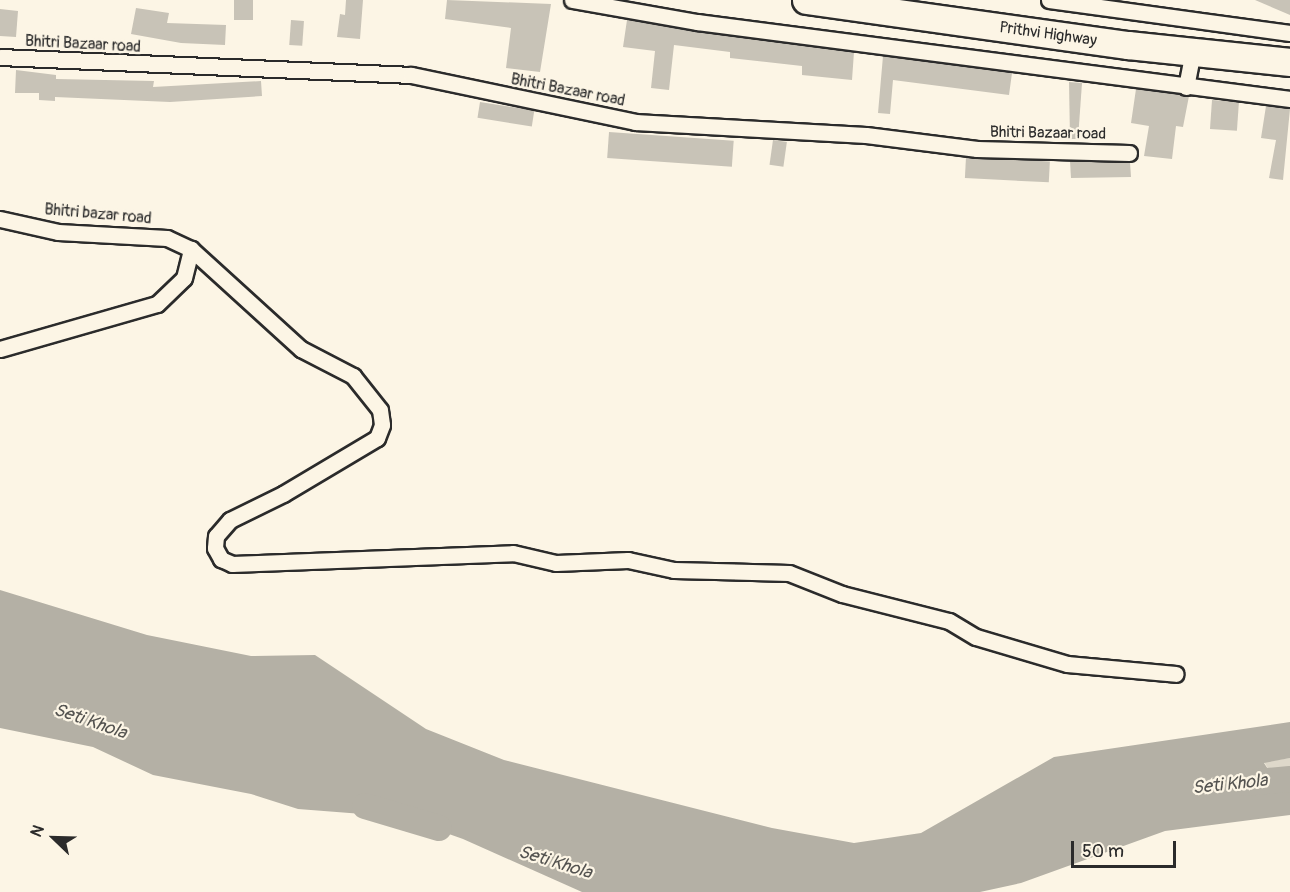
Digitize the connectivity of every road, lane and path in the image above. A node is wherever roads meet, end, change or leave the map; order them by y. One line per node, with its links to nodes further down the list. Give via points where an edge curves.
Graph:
1 (572, 0): 9 (street, via 697,22)
2 (806, 0): 4 (highway, Prithvi Highway)
3 (1049, 0): 5 (street)
4 (846, 3): 6 (highway, Prithvi Highway)
5 (1290, 33)
6 (1193, 52): 8 (highway, Prithvi Highway); 9 (street)
7 (0, 57): 11 (street, Bhitri Bazaar road, via 411,75 635,122 866,135 977,150)
8 (1290, 62)
9 (1186, 87): 10 (street)
10 (1290, 99)
11 (1129, 153)
12 (0, 219): 13 (street, Bhitri bazar road, via 58,232 167,238)
13 (190, 249): 14 (street, via 184,278 157,304); 15 (street, Bhitri bazar road, via 301,349 353,376 380,410 382,425 378,438 230,520 216,536 215,548 221,559 232,564 513,554 556,563 628,560 675,570 789,573 842,594 949,621 976,637 1067,664)
14 (0, 349)
15 (1176, 674)

